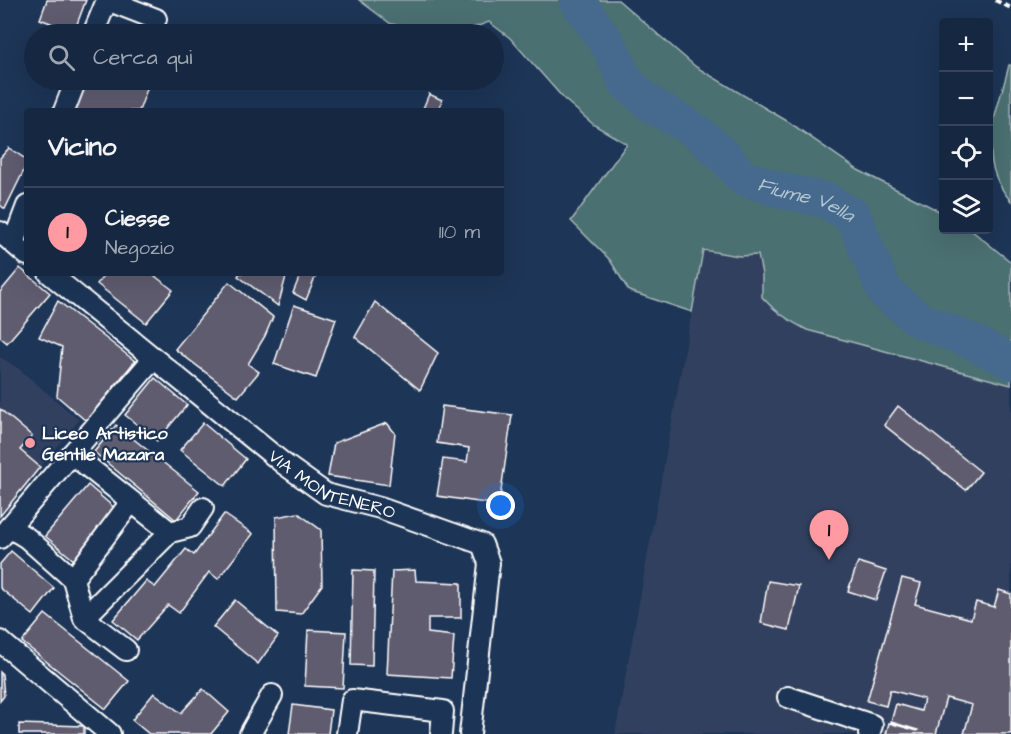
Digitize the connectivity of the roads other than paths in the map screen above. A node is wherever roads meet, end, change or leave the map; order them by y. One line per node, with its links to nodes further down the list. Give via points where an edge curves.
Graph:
1 (107, 0): 2 (street); 3 (street)
2 (156, 19)
3 (97, 24)
4 (72, 90): 5 (street)
5 (65, 108)
6 (24, 214): 7 (street)
7 (13, 243)
8 (53, 276): 9 (street, VIA MONTENERO)
9 (153, 359): 10 (street); 25 (street, VIA MONTENERO, via 326,494 380,508 482,544 489,562)
10 (72, 454): 11 (street); 14 (street)
11 (131, 502): 13 (street); 15 (street)
12 (203, 508): 13 (street, via 190,527)
13 (170, 532): 16 (street)
14 (5, 533): 15 (street, via 27,538)
15 (73, 579): 16 (street)
16 (84, 618): 18 (street)
17 (0, 641): 21 (street)
18 (126, 650)
19 (272, 695): 22 (street)
20 (788, 697): 26 (street, via 872,725)
21 (110, 734)
22 (250, 734)
23 (347, 734): 24 (street, via 352,700 443,711)
24 (441, 734)
25 (470, 734)
26 (870, 734)

